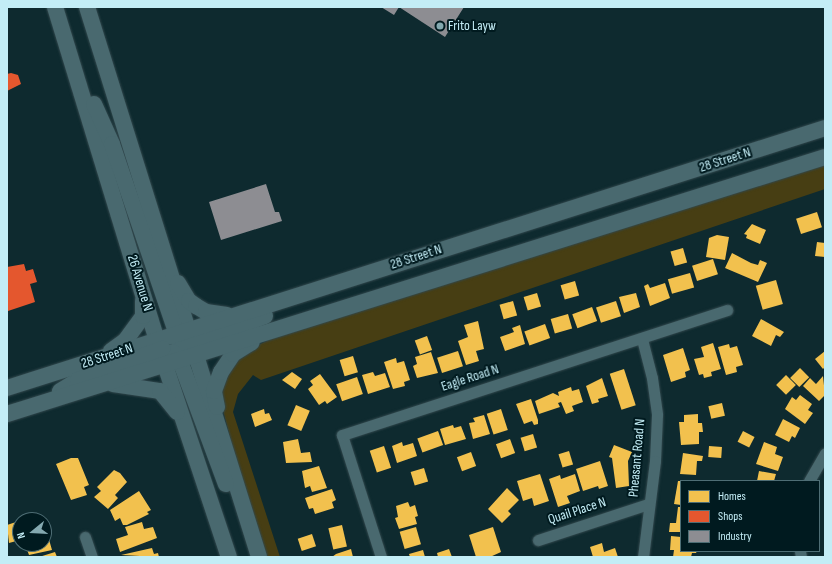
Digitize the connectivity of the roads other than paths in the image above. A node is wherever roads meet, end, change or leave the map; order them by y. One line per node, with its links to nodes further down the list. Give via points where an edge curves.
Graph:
1 (55, 7): 4 (main road, 26 Avenue N)
2 (80, 7): 5 (main road)
3 (87, 7): 5 (main road, 26 Avenue N)
4 (66, 43): 10 (main road, 26 Avenue N); 15 (main road, via 112,144)
5 (106, 69): 8 (main road, 26 Avenue N)
6 (825, 128): 9 (main road, 28 Street N)
7 (825, 157): 13 (main road, 28 Street N)
8 (166, 264): 12 (main road, via 188,301 206,312); 15 (main road, 26 Avenue N)
9 (347, 279): 12 (main road, 28 Street N); 15 (main road, via 271,313)
10 (144, 295): 15 (main road, 26 Avenue N); 16 (main road, via 143,316 125,341)
11 (727, 310): 14 (street, Eagle Road N)
12 (230, 316): 15 (main road, 28 Street N)
13 (272, 329): 15 (main road, 28 Street N); 22 (main road, via 233,354 221,372 214,391)
14 (642, 339): 25 (street, Pheasant Road N, via 652,378 657,414 655,461); 32 (street, Eagle Road N, via 342,435)
15 (176, 346): 16 (main road, 28 Street N); 17 (main road, 28 Street N); 19 (main road, via 78,380); 21 (main road, 26 Avenue N); 22 (main road, 26 Avenue N); 30 (main road, via 213,453)
16 (103, 357): 18 (main road, 28 Street N)
17 (103, 384): 19 (main road, 28 Street N); 21 (main road, via 148,387 160,391)
18 (7, 388)
19 (40, 403): 20 (main road, 28 Street N)
20 (7, 414)
21 (184, 423): 29 (main road, 26 Avenue N)
22 (225, 450): 31 (main road, 26 Avenue N)
23 (825, 453): 24 (street)
24 (811, 480)
25 (648, 504): 27 (street, Quail Place N); 33 (street, Pheasant Road N)
26 (85, 537): 28 (street)
27 (538, 540)
28 (92, 557)
29 (229, 557)
30 (256, 557)
31 (259, 557)
32 (381, 557)
33 (643, 557)

